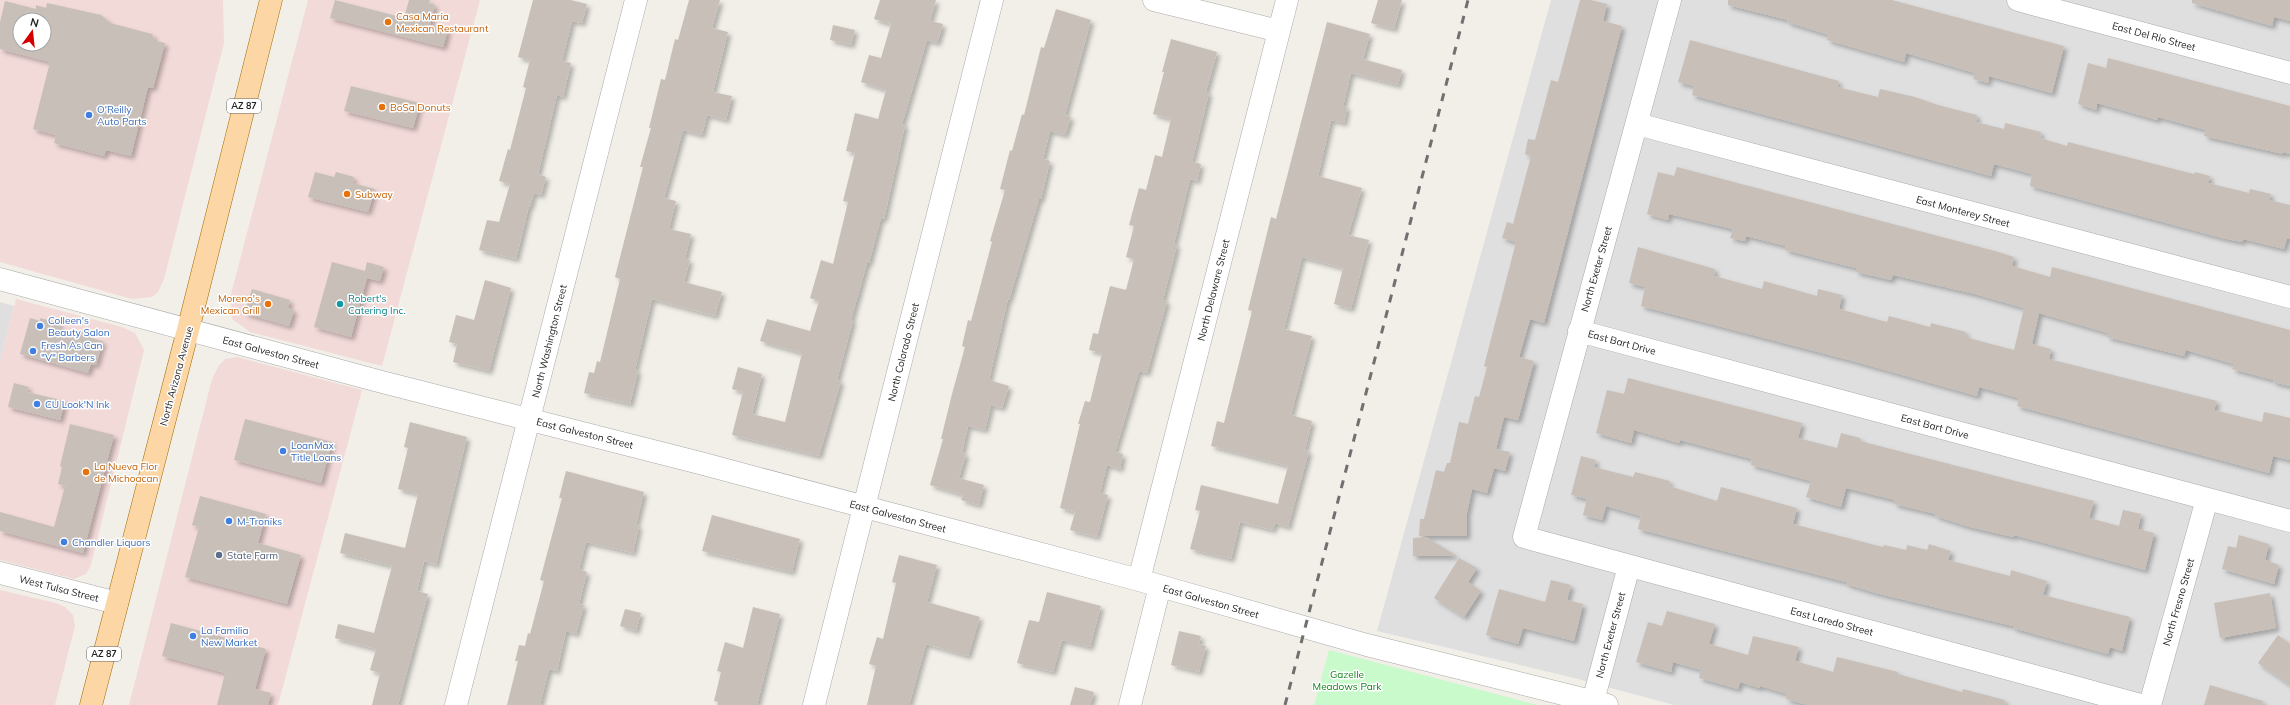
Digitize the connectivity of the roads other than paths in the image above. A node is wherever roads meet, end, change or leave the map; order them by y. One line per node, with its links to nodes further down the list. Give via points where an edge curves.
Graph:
1 (271, 0): 13 (main road, North Arizona Avenue / AZ 87)
2 (636, 0): 15 (street, North Washington Street)
3 (992, 0): 17 (street, North Colorado Street)
4 (1154, 0): 8 (street)
5 (1287, 0): 8 (street, North Delaware Street)
6 (1670, 0): 10 (street, North Exeter Street)
7 (2018, 0): 9 (street, East Del Rio Street)
8 (1279, 31): 22 (street, North Delaware Street)
9 (2290, 73)
10 (1637, 124): 12 (street, East Monterey Street); 14 (street, North Exeter Street)
11 (0, 279): 13 (street, East Galveston Street)
12 (2290, 297)
13 (188, 330): 15 (street, East Galveston Street); 24 (main road, North Arizona Avenue / AZ 87)
14 (1579, 330): 16 (street, East Bart Drive); 19 (street, North Exeter Street)
15 (530, 419): 17 (street, East Galveston Street); 27 (street, North Washington Street)
16 (2207, 499): 18 (street, East Bart Drive); 31 (street, North Fresno Street)
17 (864, 507): 22 (street, East Galveston Street); 28 (street, North Colorado Street)
18 (2290, 521)
19 (1524, 537): 20 (street, East Laredo Street)
20 (1629, 566): 25 (street, North Exeter Street); 30 (street, East Laredo Street)
21 (0, 573): 24 (street, West Tulsa Street)
22 (1139, 580): 23 (street, East Galveston Street)
23 (1160, 586): 25 (street, East Galveston Street, via 1368,645); 29 (street)
24 (117, 603): 26 (main road, North Arizona Avenue / AZ 87)
25 (1598, 704)
26 (91, 705)
27 (456, 705)
28 (814, 705)
29 (1130, 705)
30 (2141, 705)
31 (2150, 705)

